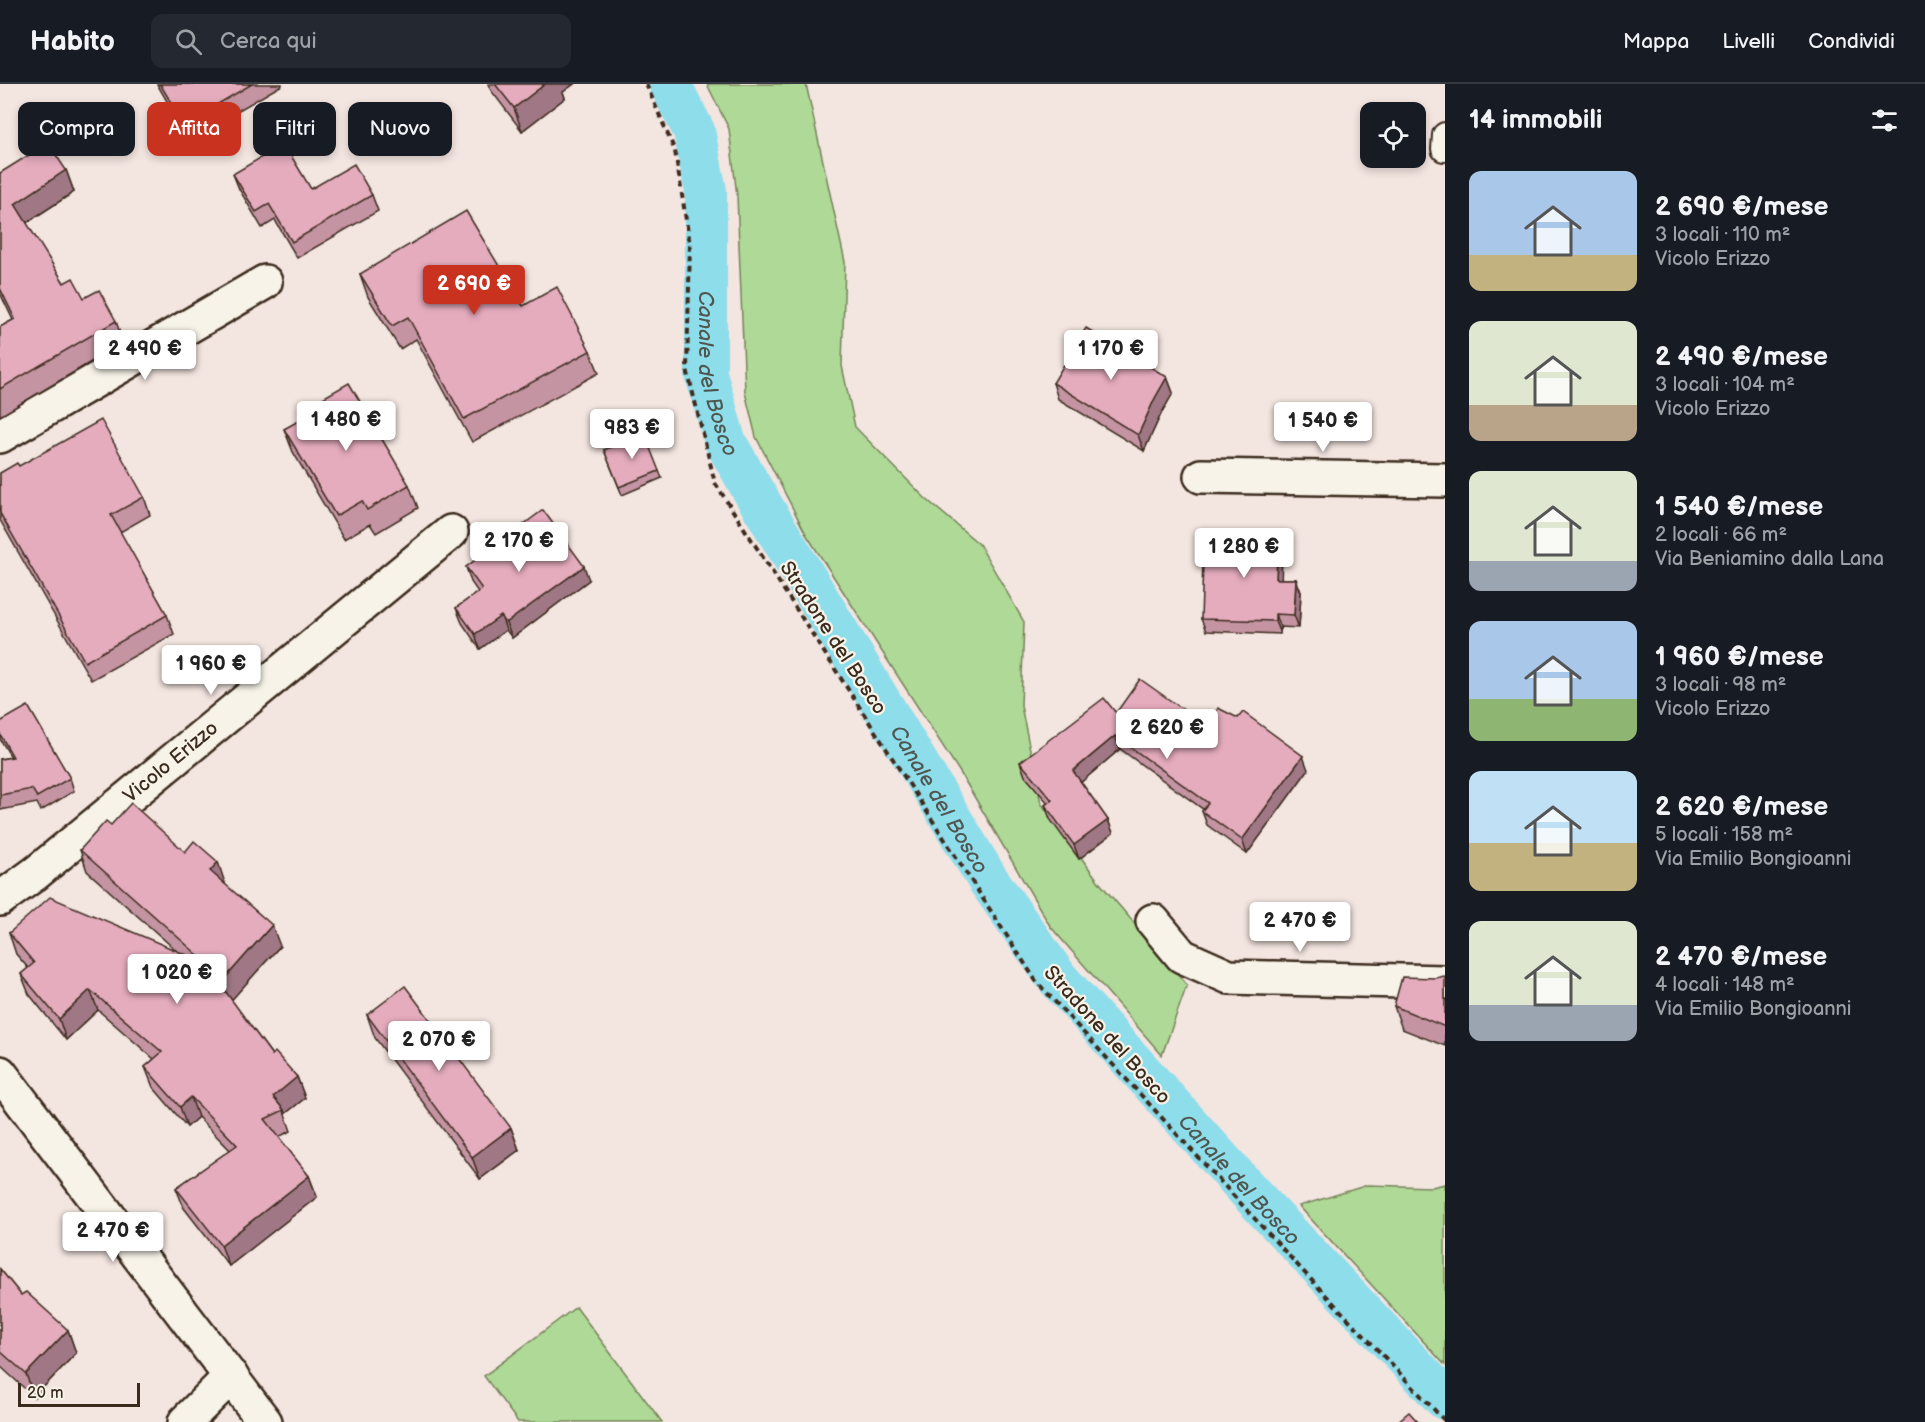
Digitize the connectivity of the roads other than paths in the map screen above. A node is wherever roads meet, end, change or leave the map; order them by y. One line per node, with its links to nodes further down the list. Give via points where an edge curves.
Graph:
1 (265, 282): 2 (street)
2 (0, 436)
3 (1201, 476): 4 (street)
4 (1445, 480)
5 (451, 532): 6 (street, Vicolo Erizzo)
6 (0, 899)
7 (1153, 921): 8 (street, via 1182,956 1229,977)
8 (1445, 982)
9 (0, 1073): 10 (street)
10 (231, 1376): 11 (street); 12 (street)
11 (185, 1422)
12 (265, 1422)

